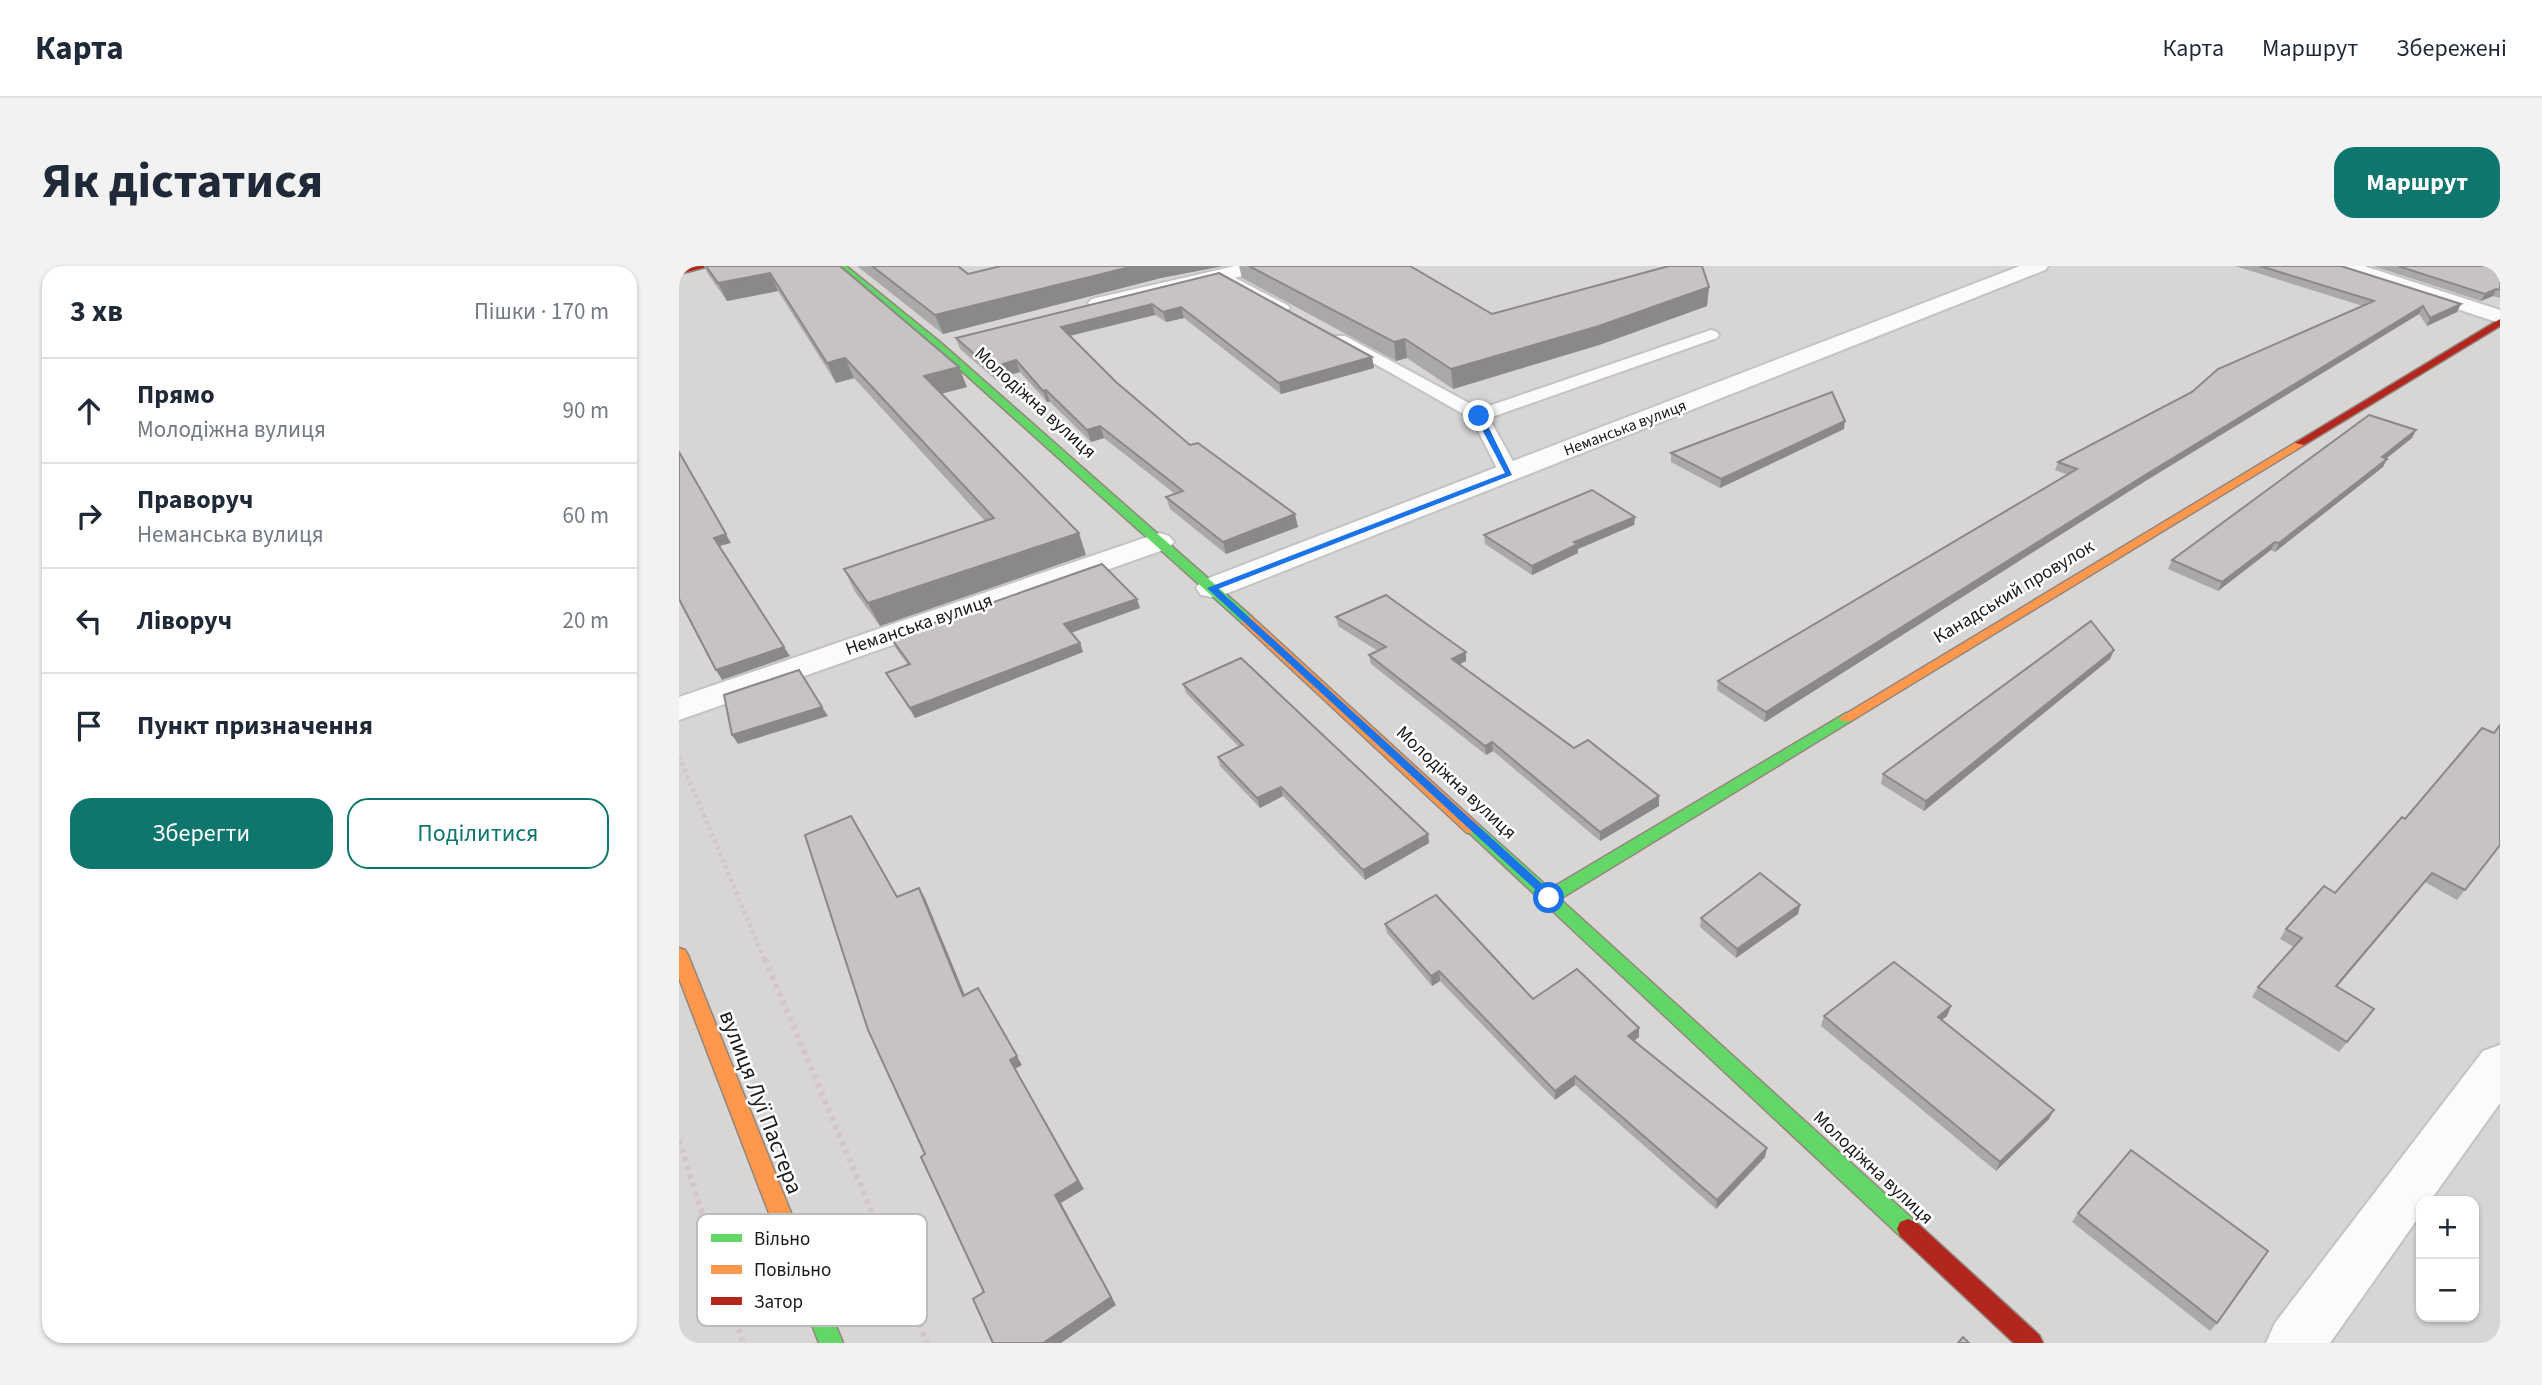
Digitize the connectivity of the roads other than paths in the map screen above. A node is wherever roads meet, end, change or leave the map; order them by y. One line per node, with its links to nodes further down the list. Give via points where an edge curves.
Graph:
1 (706, 266): 6 (street)
2 (841, 266): 15 (street, Молодіжна вулиця)
3 (1261, 266): 7 (street)
4 (2038, 266): 17 (street, Неманська вулиця)
5 (2344, 266): 10 (street)
6 (679, 272)
7 (1224, 276): 8 (street); 9 (lane)
8 (1083, 307)
9 (1297, 316)
10 (2500, 317)
11 (2500, 322): 21 (street, Канадський провулок)
12 (1321, 329): 16 (lane)
13 (1711, 334): 16 (lane)
14 (965, 338): 15 (street)
15 (938, 345): 18 (street, Молодіжна вулиця)
16 (1479, 416): 17 (lane)
17 (1510, 474): 19 (street, Неманська вулиця)
18 (1159, 542): 19 (street, Молодіжна вулиця); 20 (street, Неманська вулиця)
19 (1212, 588): 21 (street, Молодіжна вулиця)
20 (679, 709)
21 (1549, 898): 27 (street, Молодіжна вулиця)
22 (679, 955): 24 (street, вулиця Луї Пастера)
23 (2500, 1065): 28 (street)
24 (780, 1214)
25 (824, 1326): 26 (street, вулиця Луї Пастера)
26 (831, 1343)
27 (2031, 1343)
28 (2295, 1343)

